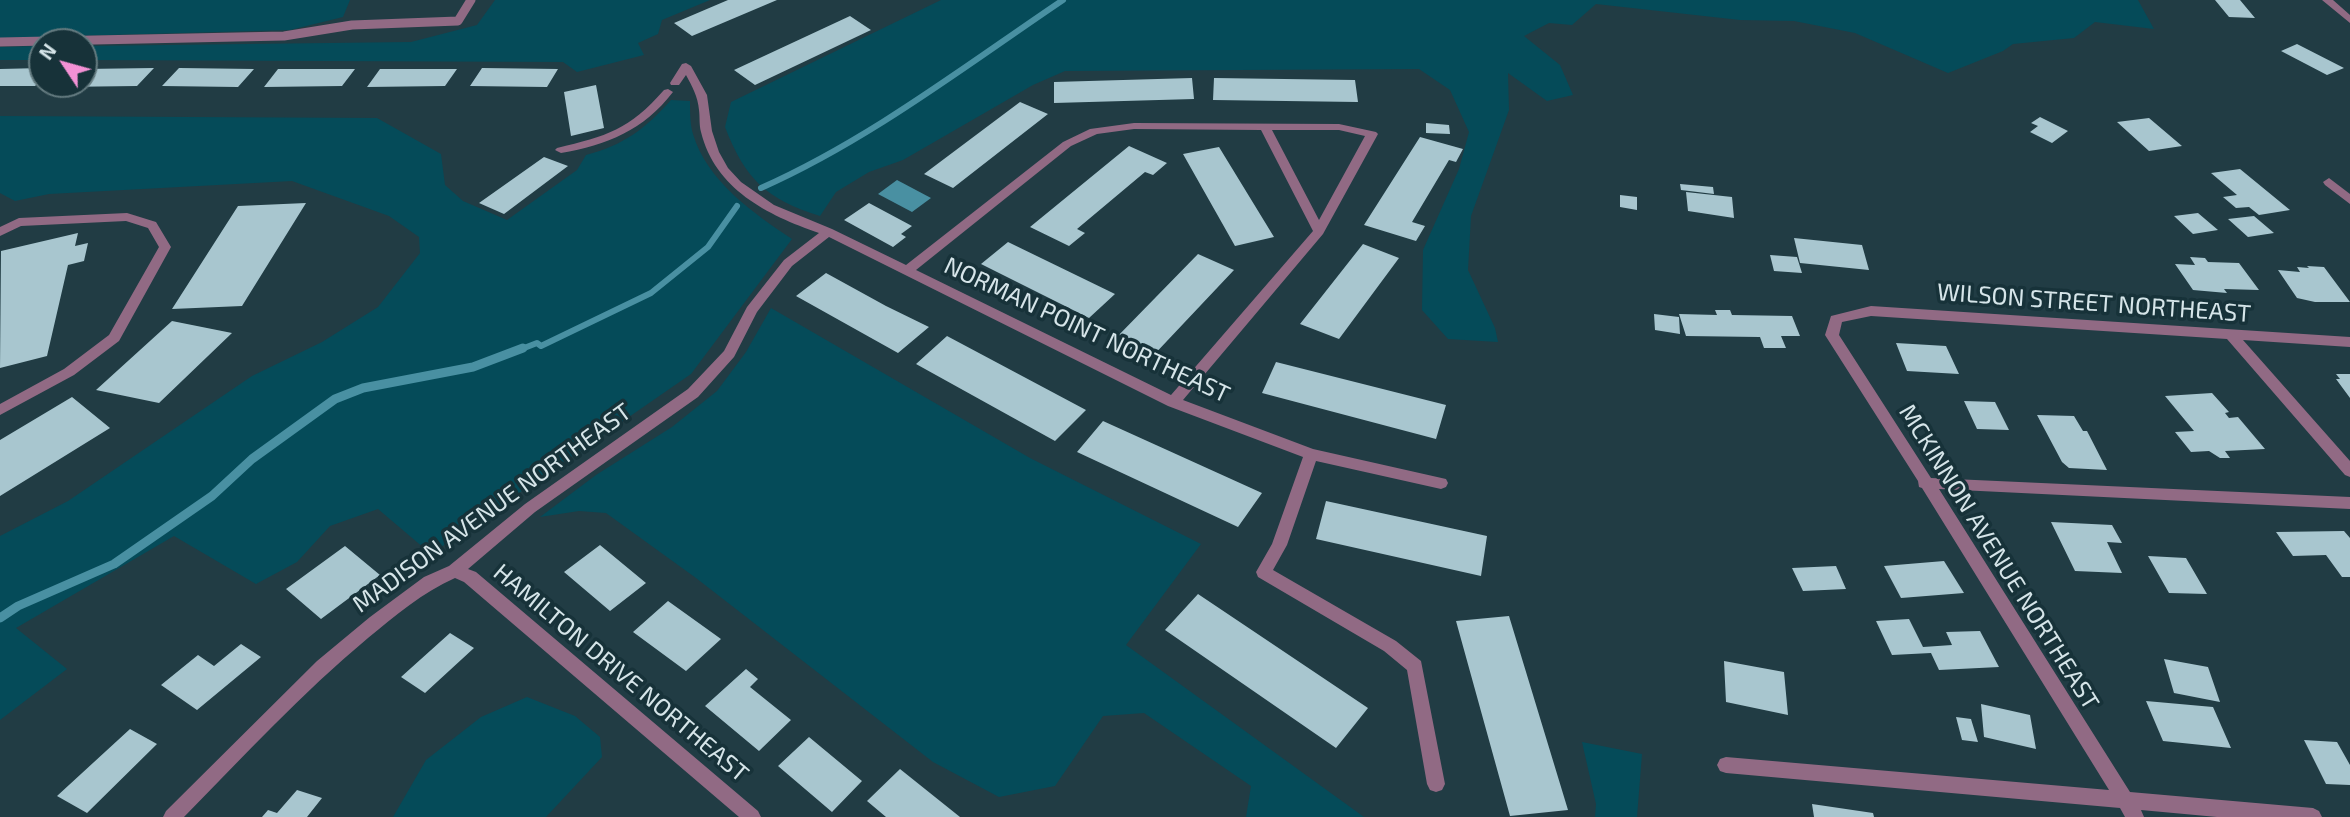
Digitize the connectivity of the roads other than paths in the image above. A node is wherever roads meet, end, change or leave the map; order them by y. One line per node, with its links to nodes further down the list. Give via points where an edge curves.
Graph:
1 (471, 0): 4 (lane, via 458,21 352,25 284,36)
2 (2328, 0): 3 (street)
3 (2350, 20)
4 (0, 42)
5 (1266, 129): 9 (street); 9 (street, via 1339,127 1371,134); 12 (street, via 1134,126 1094,131 1067,144)
6 (561, 150): 11 (street, NORMAN POINT NORTHEAST, via 596,145 628,130 649,115 686,66 704,102 714,154 739,188 778,215)
7 (2329, 181): 8 (street)
8 (2350, 200)
9 (1319, 231): 16 (street)
10 (0, 232): 17 (street, via 19,222 127,217 152,225 165,247 114,338 69,372)
11 (828, 232): 12 (street, NORMAN POINT NORTHEAST); 23 (street, MADISON AVENUE NORTHEAST, via 788,263 752,310 729,354 693,393 612,447)
12 (908, 270): 16 (street, NORMAN POINT NORTHEAST)
13 (1836, 319): 14 (street, WILSON STREET NORTHEAST, via 1871,311); 21 (street, MCKINNON AVENUE NORTHEAST, via 1832,335)
14 (2230, 334): 15 (street, WILSON STREET NORTHEAST); 19 (street)
15 (2350, 342)
16 (1173, 402): 18 (street, NORMAN POINT NORTHEAST)
17 (0, 410)
18 (1311, 454): 20 (street, NORMAN POINT NORTHEAST); 25 (street, via 1279,545 1264,572 1390,646 1415,666)
19 (2350, 471)
20 (1441, 482)
21 (1924, 483): 22 (street); 26 (street, MCKINNON AVENUE NORTHEAST)
22 (2350, 503)
23 (454, 571): 27 (street, MADISON AVENUE NORTHEAST, via 430,582 323,666); 28 (street, HAMILTON DRIVE NORTHEAST, via 470,577 559,649)
24 (1726, 765): 26 (street)
25 (1436, 784)
26 (2125, 800): 29 (street, MCKINNON AVENUE NORTHEAST); 30 (street)
27 (172, 817)
28 (752, 817)
29 (2135, 817)
30 (2314, 817)

